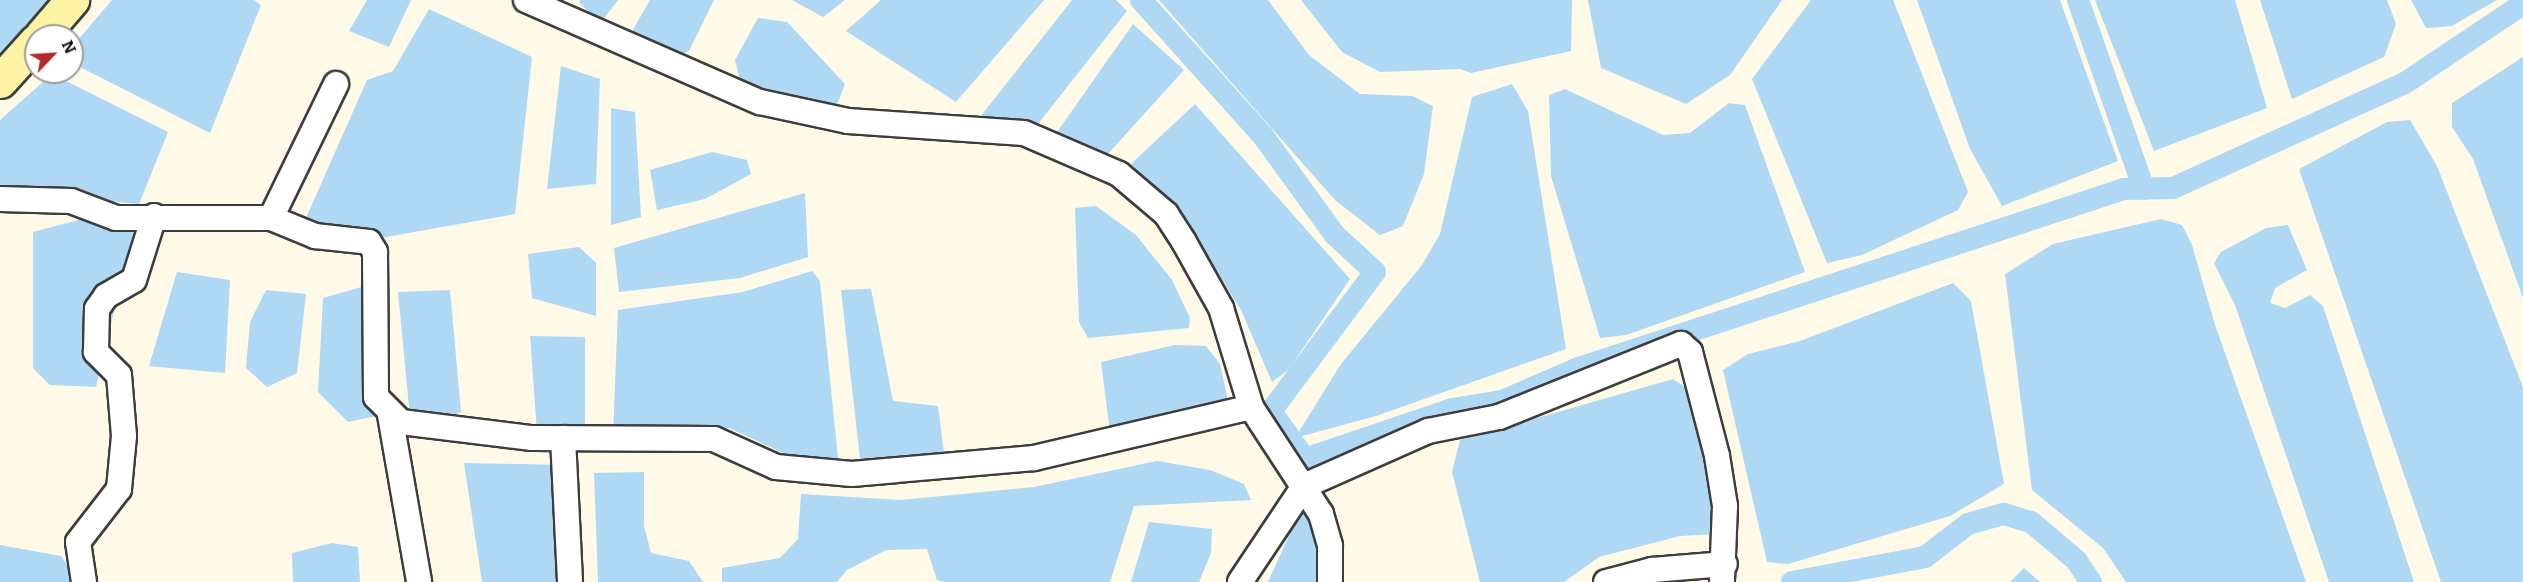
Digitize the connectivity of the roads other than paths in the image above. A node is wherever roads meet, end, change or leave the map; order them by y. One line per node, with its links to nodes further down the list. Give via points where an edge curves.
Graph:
1 (72, 0): 3 (street)
2 (526, 0): 10 (street, via 760,102 848,121 1024,133 1119,174 1166,214 1184,242 1221,308)
3 (51, 24)
4 (24, 54): 5 (street)
5 (0, 81)
6 (336, 84): 9 (street)
7 (0, 199): 8 (street, via 71,201 116,218)
8 (154, 216): 9 (street); 15 (street, via 134,280 106,296 97,309 96,352 120,375 124,436 118,489 78,542)
9 (271, 218): 11 (street, via 315,236 369,242 375,249 375,392)
10 (1251, 407): 12 (street, via 1034,458 852,474 767,465 714,439); 13 (street)
11 (390, 415): 12 (street, via 401,422); 16 (street)
12 (563, 438): 17 (street)
13 (1304, 486): 14 (street, via 1428,431 1499,417 1686,345 1719,466 1725,506); 18 (street); 19 (street, via 1326,529)
14 (1723, 574): 20 (street, via 1652,570)
15 (84, 582)
16 (419, 582)
17 (570, 582)
18 (1240, 582)
19 (1330, 582)
20 (1606, 582)

